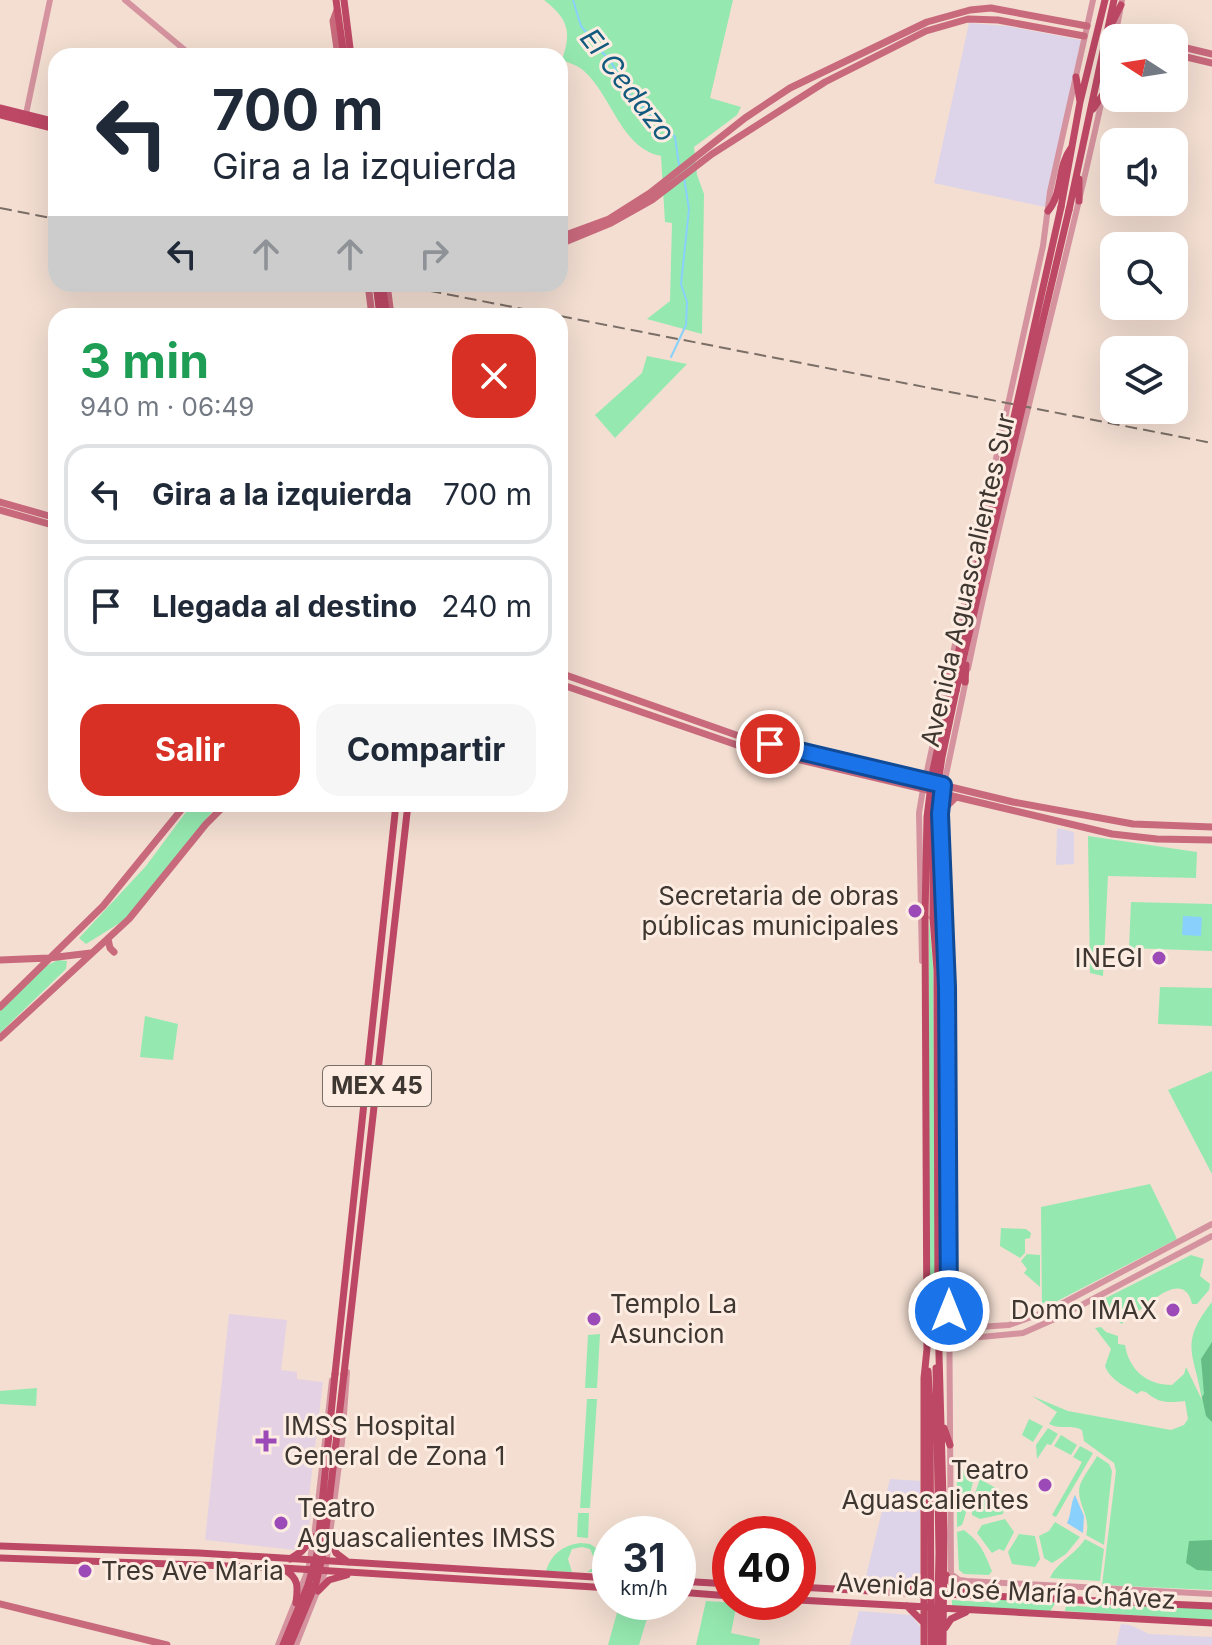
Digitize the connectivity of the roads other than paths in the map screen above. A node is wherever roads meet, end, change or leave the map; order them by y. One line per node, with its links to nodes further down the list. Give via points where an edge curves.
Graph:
1 (50, 0): 26 (street)
2 (125, 0): 12 (street)
3 (336, 0): 13 (main road)
4 (344, 0): 14 (main road)
5 (1095, 0): 8 (main road); 10 (street, Avenida Aguascalientes Sur)
6 (1105, 0): 8 (main road, Avenida Aguascalientes Sur)
7 (1119, 2): 9 (main road, Avenida Aguascalientes Sur)
8 (1101, 15): 22 (main road, Avenida Aguascalientes Sur)
9 (1115, 24)
10 (1087, 26): 11 (street, Avenida Aguascalientes Sur); 31 (main road, via 1006,9 970,10 927,22 805,80 745,118)
11 (1084, 36): 19 (street, Avenida Aguascalientes Sur); 31 (main road, via 968,19 926,31 836,76)
12 (182, 48)
13 (340, 48)
14 (350, 48)
15 (1188, 48): 16 (main road)
16 (1212, 54)
17 (1188, 57): 18 (main road)
18 (1212, 63)
19 (1076, 77): 22 (main road); 36 (street, Avenida Aguascalientes Sur)
20 (1100, 81): 25 (main road, Avenida Aguascalientes Sur)
21 (1100, 99): 25 (main road)
22 (1080, 102): 30 (main road, Avenida Aguascalientes Sur)
23 (0, 108): 26 (main road)
24 (1100, 110): 34 (street, Avenida Aguascalientes Sur)
25 (1091, 111): 32 (main road, Avenida Aguascalientes Sur)
26 (26, 114): 28 (main road)
27 (0, 115): 29 (main road)
28 (48, 120)
29 (48, 127)
30 (1073, 146): 35 (main road, Avenida Aguascalientes Sur); 36 (main road)
31 (689, 168): 33 (main road)
32 (1079, 169): 34 (main road); 35 (main road, Avenida Aguascalientes Sur)
33 (651, 197): 37 (main road); 38 (main road, via 611,223)
34 (1079, 201): 40 (street, Avenida Aguascalientes Sur)
35 (1065, 208): 45 (main road, Avenida Aguascalientes Sur, bridge)
36 (1048, 211): 39 (street, Avenida Aguascalientes Sur)
37 (568, 234)
38 (568, 241)
39 (1018, 360): 40 (street); 46 (street, Avenida Aguascalientes Sur)
40 (1038, 364): 48 (street, Avenida Aguascalientes Sur)
41 (0, 502): 43 (main road)
42 (0, 510): 44 (main road)
43 (48, 516)
44 (48, 524)
45 (963, 645): 46 (main road); 48 (main road); 67 (main road, Avenida Aguascalientes Sur, bridge, via 933,817)
46 (948, 670): 52 (street, Avenida Aguascalientes Sur)
47 (568, 676): 51 (main road)
48 (965, 682): 53 (street, Avenida Aguascalientes Sur)
49 (568, 687): 50 (main road)
50 (711, 735): 51 (main road); 54 (main road)
51 (739, 736): 54 (main road)
52 (926, 770): 53 (street, via 937,779); 54 (street, Avenida Aguascalientes Sur)
53 (946, 772): 55 (street, Avenida Aguascalientes Sur)
54 (923, 785): 55 (main road); 61 (street, Avenida Aguascalientes Sur)
55 (942, 790): 56 (main road); 62 (street, Avenida Aguascalientes Sur); 64 (main road, via 1133,824)
56 (956, 797): 63 (main road, via 944,809); 65 (main road, via 1112,834)
57 (179, 812): 71 (main road, via 103,906)
58 (218, 812): 68 (main road)
59 (395, 812): 86 (main road, MEX 45)
60 (407, 812): 86 (main road, MEX 45)
61 (919, 813): 62 (street, via 928,807); 73 (street, Avenida Aguascalientes Sur)
62 (940, 814): 63 (street, Avenida Aguascalientes Sur)
63 (940, 824): 66 (street, Avenida Aguascalientes Sur)
64 (1212, 827)
65 (1212, 840)
66 (942, 915): 74 (main road); 77 (street, Avenida Aguascalientes Sur, via 947,987)
67 (929, 918): 73 (main road, Avenida Aguascalientes Sur); 74 (main road, Avenida Aguascalientes Sur)
68 (108, 939): 69 (main road); 70 (main road)
69 (114, 952)
70 (91, 953): 71 (main road); 76 (main road)
71 (49, 958): 72 (main road); 75 (main road)
72 (0, 960)
73 (923, 967): 85 (main road, Avenida Aguascalientes Sur)
74 (937, 970): 77 (main road, Avenida Aguascalientes Sur)
75 (0, 1007)
76 (0, 1038)
77 (942, 1122): 78 (street, Avenida Aguascalientes Sur); 80 (main road, Avenida Aguascalientes Sur)
78 (948, 1214): 80 (main road); 83 (street, Avenida Aguascalientes Sur)
79 (1212, 1224): 83 (street, via 1048,1311 1009,1325)
80 (939, 1225): 82 (main road, Avenida Aguascalientes Sur)
81 (1212, 1236): 84 (street, via 1023,1333)
82 (938, 1319): 87 (main road, Avenida Aguascalientes Sur); 138 (main road, Avenida Aguascalientes Sur, bridge)
83 (949, 1329): 84 (street, Avenida Aguascalientes Sur)
84 (949, 1340): 88 (street, Avenida Aguascalientes Sur)
85 (926, 1365): 91 (main road, Avenida Aguascalientes Sur); 138 (main road, Avenida Aguascalientes Sur, bridge)
86 (340, 1371): 93 (street, MEX 45, via 327,1409); 94 (street, MEX 45, via 347,1389); 135 (main road, bridge, via 317,1554); 136 (main road, bridge, via 323,1554)
87 (941, 1421): 88 (main road); 90 (main road, Avenida Aguascalientes Sur)
88 (950, 1445): 89 (street, Avenida Aguascalientes Sur)
89 (950, 1460): 90 (main road); 103 (street, Avenida Aguascalientes Sur)
90 (942, 1473): 92 (main road, Avenida Aguascalientes Sur)
91 (923, 1523): 92 (main road, via 931,1537); 108 (main road, Avenida Aguascalientes Sur)
92 (944, 1533): 103 (main road, Avenida Aguascalientes Sur)
93 (314, 1537): 98 (main road); 99 (street, MEX 45)
94 (331, 1541): 100 (street, MEX 45); 102 (main road)
95 (0, 1546): 96 (main road)
96 (199, 1553): 98 (main road); 101 (main road, via 194,1560)
97 (0, 1558): 101 (main road)
98 (290, 1559): 99 (main road)
99 (310, 1560): 100 (main road); 105 (street, MEX 45)
100 (327, 1561): 102 (main road); 106 (street, MEX 45)
101 (167, 1563): 104 (main road)
102 (350, 1564): 109 (main road)
103 (947, 1567): 112 (street, Avenida José María Chávez, via 962,1581); 117 (main road, Avenida Aguascalientes Sur); 118 (main road, via 953,1586)
104 (283, 1568): 105 (main road); 123 (main road, via 296,1578)
105 (308, 1570): 106 (main road); 123 (street)
106 (325, 1572): 107 (main road); 114 (street)
107 (351, 1573): 110 (main road); 114 (main road, via 329,1580)
108 (924, 1576): 115 (main road); 116 (main road, Avenida Aguascalientes Sur)
109 (592, 1577)
110 (592, 1587)
111 (816, 1588): 115 (main road, Avenida José María Chávez)
112 (1077, 1588): 113 (street, Avenida José María Chávez); 120 (street)
113 (1100, 1589): 119 (street, Avenida José María Chávez); 121 (street)
114 (318, 1591): 136 (street)
115 (906, 1593): 116 (main road, Avenida José María Chávez)
116 (924, 1594): 117 (main road, Avenida José María Chávez); 127 (main road, Avenida Aguascalientes Sur)
117 (944, 1594): 118 (main road, Avenida José María Chávez); 128 (main road, Avenida Aguascalientes Sur)
118 (976, 1594): 120 (main road, Avenida José María Chávez)
119 (1212, 1594)
120 (1074, 1598): 121 (main road, Avenida José María Chávez); 130 (main road)
121 (1101, 1600): 126 (main road, Avenida José María Chávez)
122 (816, 1601): 125 (main road, Avenida José María Chávez)
123 (296, 1603): 135 (street)
124 (0, 1604): 134 (main road)
125 (907, 1606): 127 (main road, Avenida José María Chávez); 131 (main road)
126 (1212, 1606)
127 (924, 1607): 128 (main road, Avenida José María Chávez); 131 (main road, Avenida Aguascalientes Sur)
128 (944, 1608): 129 (main road, Avenida José María Chávez); 133 (main road, Avenida Aguascalientes Sur)
129 (970, 1610): 130 (main road, Avenida José María Chávez); 133 (main road, via 951,1619)
130 (1052, 1614): 132 (main road, Avenida José María Chávez)
131 (924, 1623): 137 (main road, Avenida Aguascalientes Sur)
132 (1212, 1623)
133 (944, 1634): 139 (main road, Avenida Aguascalientes Sur)
134 (167, 1645)
135 (281, 1645)
136 (293, 1645)
137 (924, 1645)
138 (934, 1645)
139 (943, 1645)

